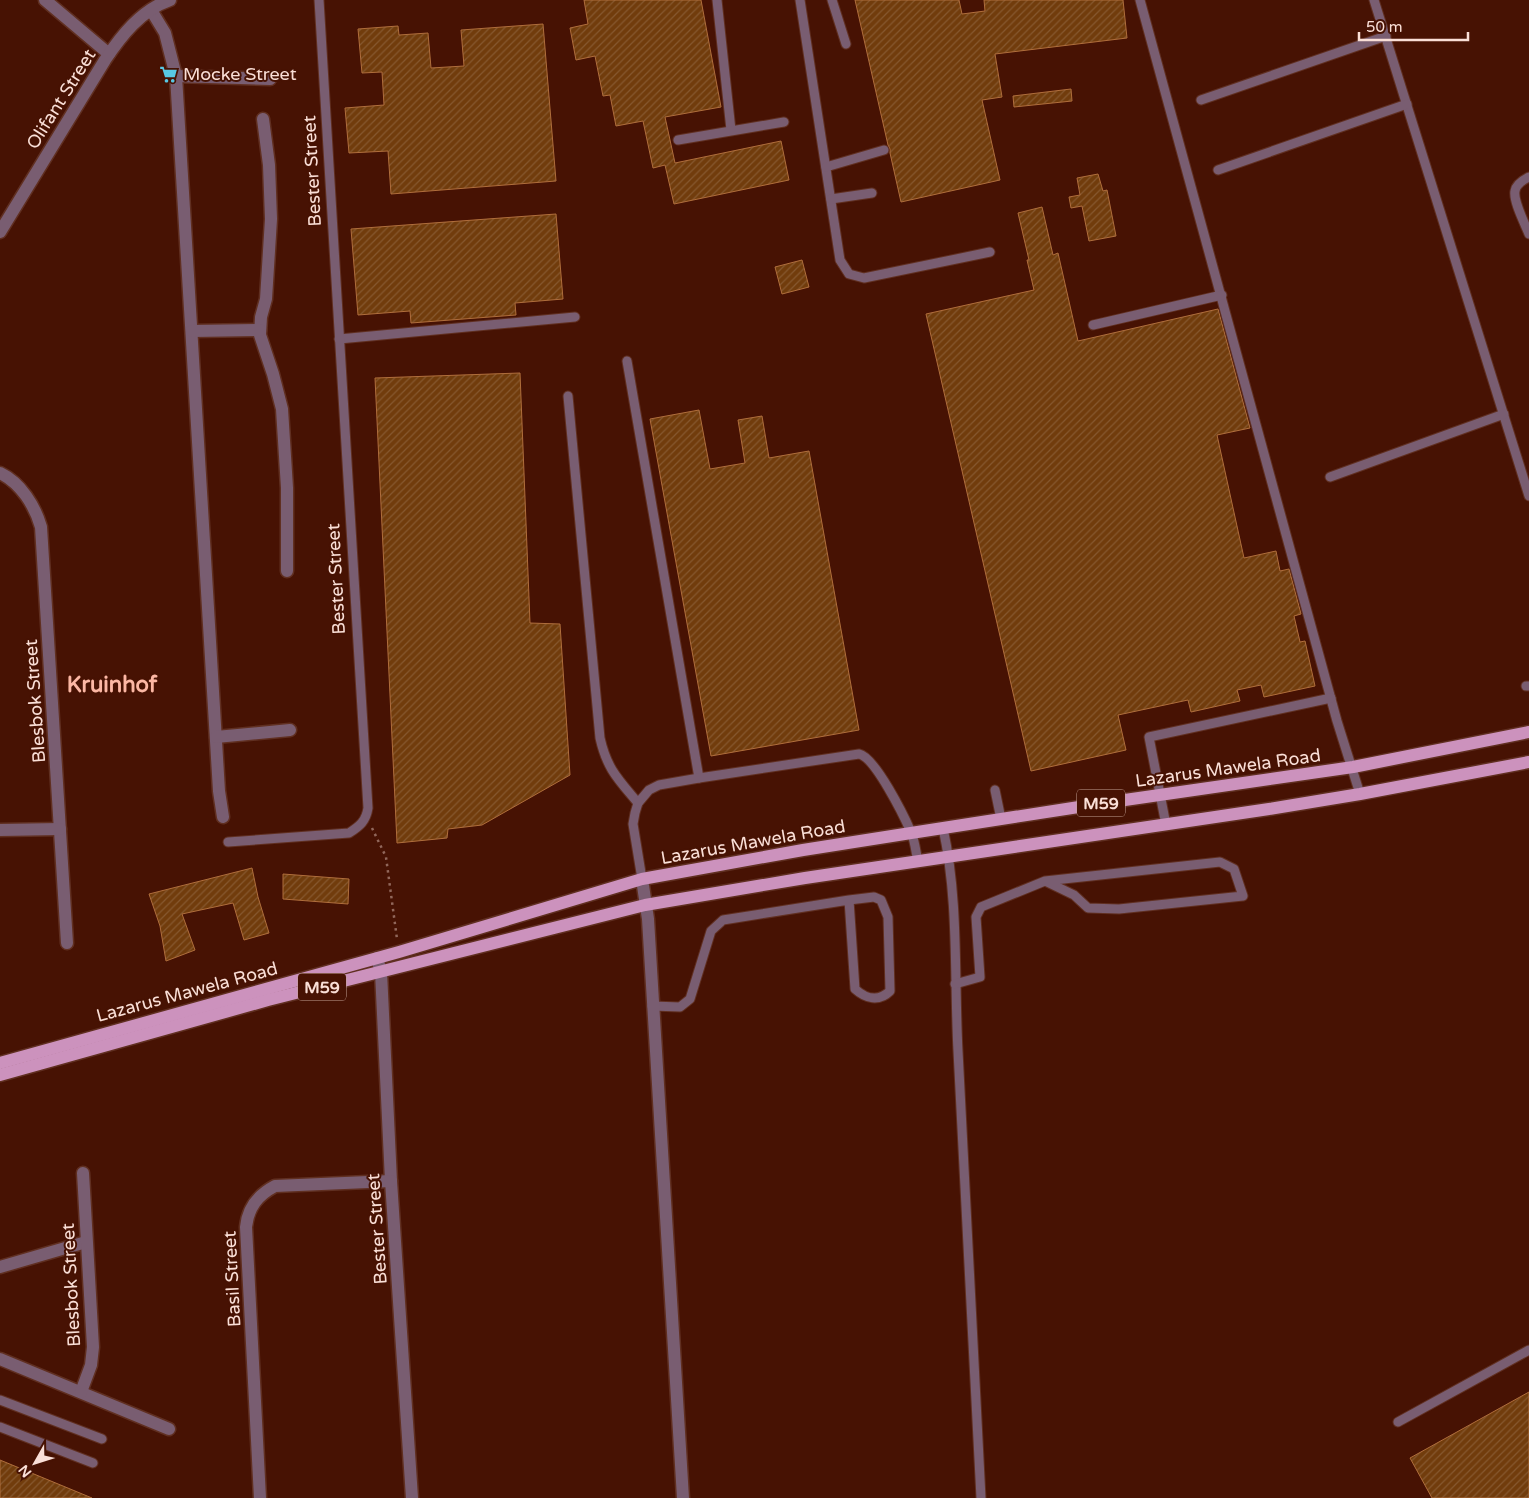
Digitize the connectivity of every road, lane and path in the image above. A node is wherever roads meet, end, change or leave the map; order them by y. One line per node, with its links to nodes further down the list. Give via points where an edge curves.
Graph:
1 (45, 0): 9 (street)
2 (170, 0): 10 (street, Olifant Street)
3 (319, 0): 36 (lane, Bester Street)
4 (717, 0): 20 (lane)
5 (800, 0): 23 (lane)
6 (832, 0): 12 (lane)
7 (1140, 0): 31 (lane)
8 (1374, 0): 11 (lane)
9 (59, 5): 13 (street)
10 (152, 10): 13 (street, Olifant Street, via 124,33); 14 (street, via 165,33)
11 (1386, 36): 16 (lane); 17 (lane)
12 (846, 44)
13 (109, 54): 28 (street, Olifant Street)
14 (176, 76): 15 (street); 35 (street)
15 (270, 79)
16 (1201, 100)
17 (1407, 104): 24 (lane); 39 (lane)
18 (263, 119): 34 (street, via 271,219 266,299)
19 (784, 122): 20 (lane)
20 (731, 130): 21 (lane)
21 (678, 140)
22 (884, 150): 23 (lane)
23 (826, 167): 27 (lane)
24 (1218, 170)
25 (1529, 177): 29 (lane, via 1515,190)
26 (872, 193): 27 (lane)
27 (831, 200): 30 (lane, via 840,260 848,274 864,278)
28 (0, 232)
29 (1529, 234)
30 (990, 252)
31 (1222, 295): 33 (lane); 44 (lane)
32 (575, 317): 36 (lane)
33 (1093, 325)
34 (260, 330): 35 (street); 43 (street, via 282,409 287,488)
35 (192, 331): 47 (street)
36 (339, 339): 55 (lane, Bester Street)
37 (627, 361): 50 (lane)
38 (568, 396): 54 (lane, via 600,738 610,769)
39 (1504, 414): 41 (lane); 42 (lane)
40 (0, 473): 60 (street, Blesbok Street, via 20,488 31,502 41,527)
41 (1330, 477)
42 (1529, 496)
43 (287, 571)
44 (1331, 698): 49 (lane); 53 (lane, via 1149,736)
45 (290, 730): 47 (street)
46 (1529, 732): 49 (main road, Lazarus Mawela Road / M59)
47 (216, 737): 56 (street)
48 (1529, 762): 52 (main road, Lazarus Mawela Road / M59)
49 (1352, 767): 52 (lane); 53 (main road, Lazarus Mawela Road / M59)
50 (699, 778): 54 (lane, via 660,785 649,790); 62 (lane, via 864,755 879,773)
51 (995, 790): 57 (lane)
52 (1360, 794): 58 (main road, Lazarus Mawela Road / M59)
53 (1162, 796): 57 (main road, Lazarus Mawela Road / M59); 58 (lane)
54 (638, 803): 66 (lane, via 633,824)
55 (367, 816): 63 (lane, via 349,833); 71 (path, via 386,857)
56 (223, 817)
57 (1001, 819): 59 (main road, Lazarus Mawela Road / M59)
58 (1166, 825): 64 (main road, Lazarus Mawela Road / M59)
59 (943, 828): 62 (main road, Lazarus Mawela Road / M59); 64 (lane)
60 (60, 829): 61 (street); 70 (street, Blesbok Street)
61 (0, 830)
62 (911, 833): 65 (lane); 66 (main road, Lazarus Mawela Road / M59)
63 (228, 842)
64 (949, 857): 65 (main road, Lazarus Mawela Road / M59); 74 (lane)
65 (918, 862): 69 (main road, Lazarus Mawela Road / M59)
66 (642, 879): 69 (street); 71 (main road, Lazarus Mawela Road / M59)
67 (1045, 881): 67 (lane, via 1220,862 1234,869 1243,896 1119,909 1088,908 1074,896); 74 (lane, via 981,907 976,917 980,977)
68 (849, 900): 68 (lane, via 874,897 885,906 890,990 884,996 862,996 855,990); 75 (lane, via 723,920 711,931 690,999 680,1007)
69 (645, 905): 73 (main road, Lazarus Mawela Road / M59); 75 (street)
70 (66, 943)
71 (399, 952): 72 (main road, Lazarus Mawela Road / M59)
72 (377, 958): 73 (street, Bester Street); 76 (main road, Lazarus Mawela Road / M59)
73 (381, 972): 77 (main road, Lazarus Mawela Road / M59); 79 (street, Bester Street)
74 (955, 984): 94 (lane)
75 (652, 1006): 93 (street)
76 (0, 1062)
77 (0, 1075)
78 (83, 1173): 80 (street, Blesbok Street)
79 (391, 1181): 91 (street, Basil Street, via 275,1186 260,1196 249,1210 246,1227); 92 (street, Bester Street)
80 (86, 1242): 81 (street); 84 (street, Blesbok Street, via 93,1347 91,1366)
81 (0, 1267)
82 (1529, 1350): 86 (lane)
83 (0, 1359): 84 (street)
84 (81, 1392): 88 (street)
85 (0, 1400): 89 (lane)
86 (1398, 1422)
87 (0, 1427): 90 (lane)
88 (169, 1429)
89 (102, 1438)
90 (93, 1464)
91 (260, 1498)
92 (412, 1498)
93 (683, 1498)
94 (981, 1498)

